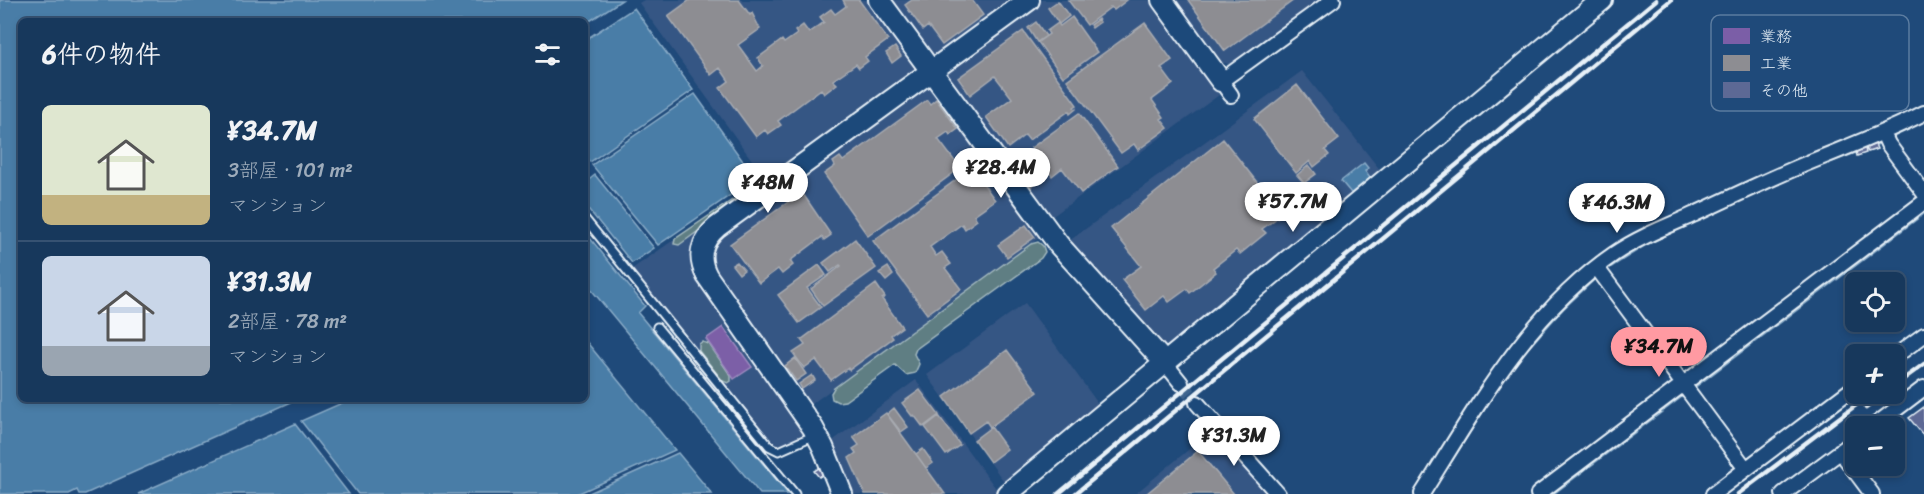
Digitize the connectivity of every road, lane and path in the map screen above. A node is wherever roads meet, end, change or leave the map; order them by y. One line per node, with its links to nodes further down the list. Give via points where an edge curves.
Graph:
1 (879, 0): 6 (street)
2 (1029, 0): 6 (street)
3 (1162, 0): 7 (street)
4 (1333, 0): 7 (street)
5 (1602, 0): 17 (street)
6 (931, 71): 17 (street, via 1059,245); 24 (street, via 717,228 703,246 701,262 707,276)
7 (1226, 88)
8 (1924, 113): 9 (street)
9 (1883, 133): 10 (street); 13 (street, via 1650,234)
10 (1924, 193)
11 (1924, 202): 19 (street)
12 (588, 223): 24 (lane, via 769,446 779,451)
13 (1597, 268): 19 (street); 32 (street, via 1521,344)
14 (657, 327): 28 (lane)
15 (1924, 335): 16 (street)
16 (1905, 349)
17 (1165, 363): 18 (street); 30 (street)
18 (1181, 383)
19 (1683, 385): 27 (street); 33 (street)
20 (1924, 388): 23 (street)
21 (1845, 394): 27 (street)
22 (1197, 402): 31 (street)
23 (1887, 416)
24 (816, 434): 29 (street)
25 (1845, 448): 26 (street)
26 (1840, 451): 35 (street); 36 (street)
27 (1746, 469): 34 (street)
28 (795, 494)
29 (842, 494)
30 (1007, 494)
31 (1278, 494)
32 (1422, 494)
33 (1538, 494)
34 (1713, 494)
35 (1784, 494)
36 (1872, 494)

